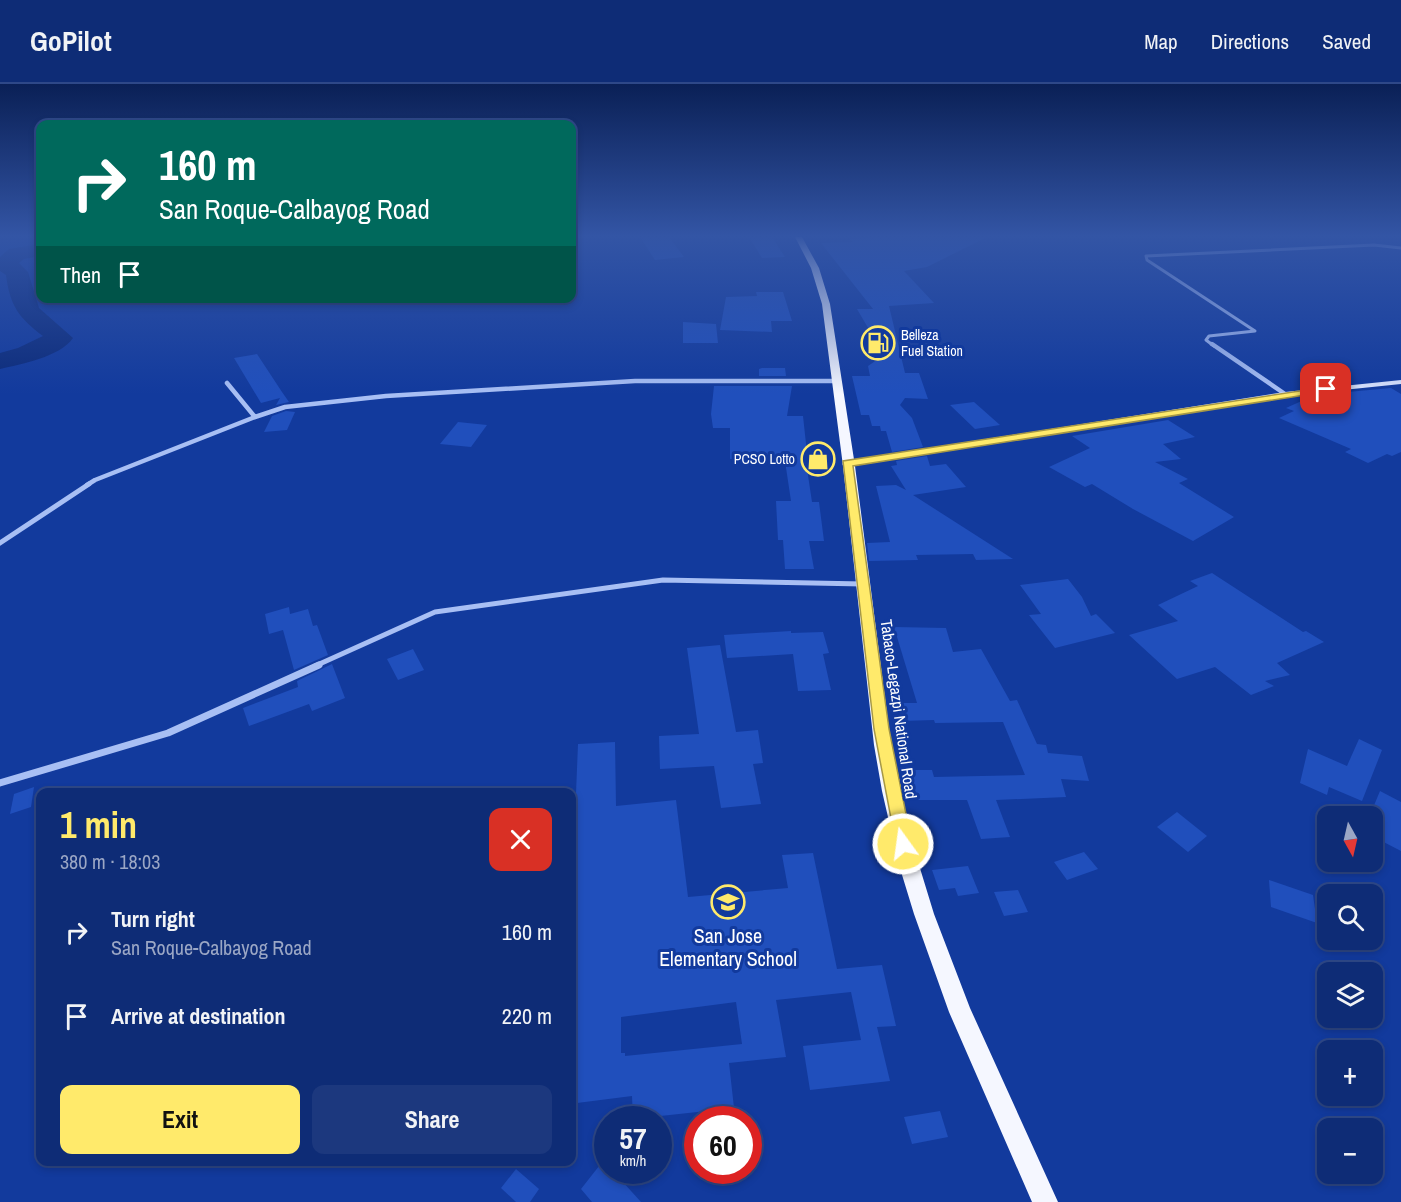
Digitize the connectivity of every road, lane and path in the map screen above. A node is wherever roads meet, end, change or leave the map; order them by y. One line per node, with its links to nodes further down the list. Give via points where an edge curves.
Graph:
1 (821, 289): 3 (main road, Tabaco-Legazpi National Road)
2 (1192, 289): 6 (street, via 1255,331 1209,336 1206,340)
3 (836, 381): 7 (street, via 635,381 386,396 285,407); 8 (main road, Tabaco-Legazpi National Road)
4 (1401, 382): 6 (street)
5 (226, 383): 7 (street)
6 (1285, 394): 8 (street)
7 (255, 417): 9 (street, via 95,480)
8 (847, 464): 10 (main road, Tabaco-Legazpi National Road)
9 (0, 543)
10 (863, 584): 11 (street, via 663,580 435,612 168,733); 12 (main road, Tabaco-Legazpi National Road, via 881,729 907,861 982,1067)
11 (0, 783)
12 (1046, 1202)

